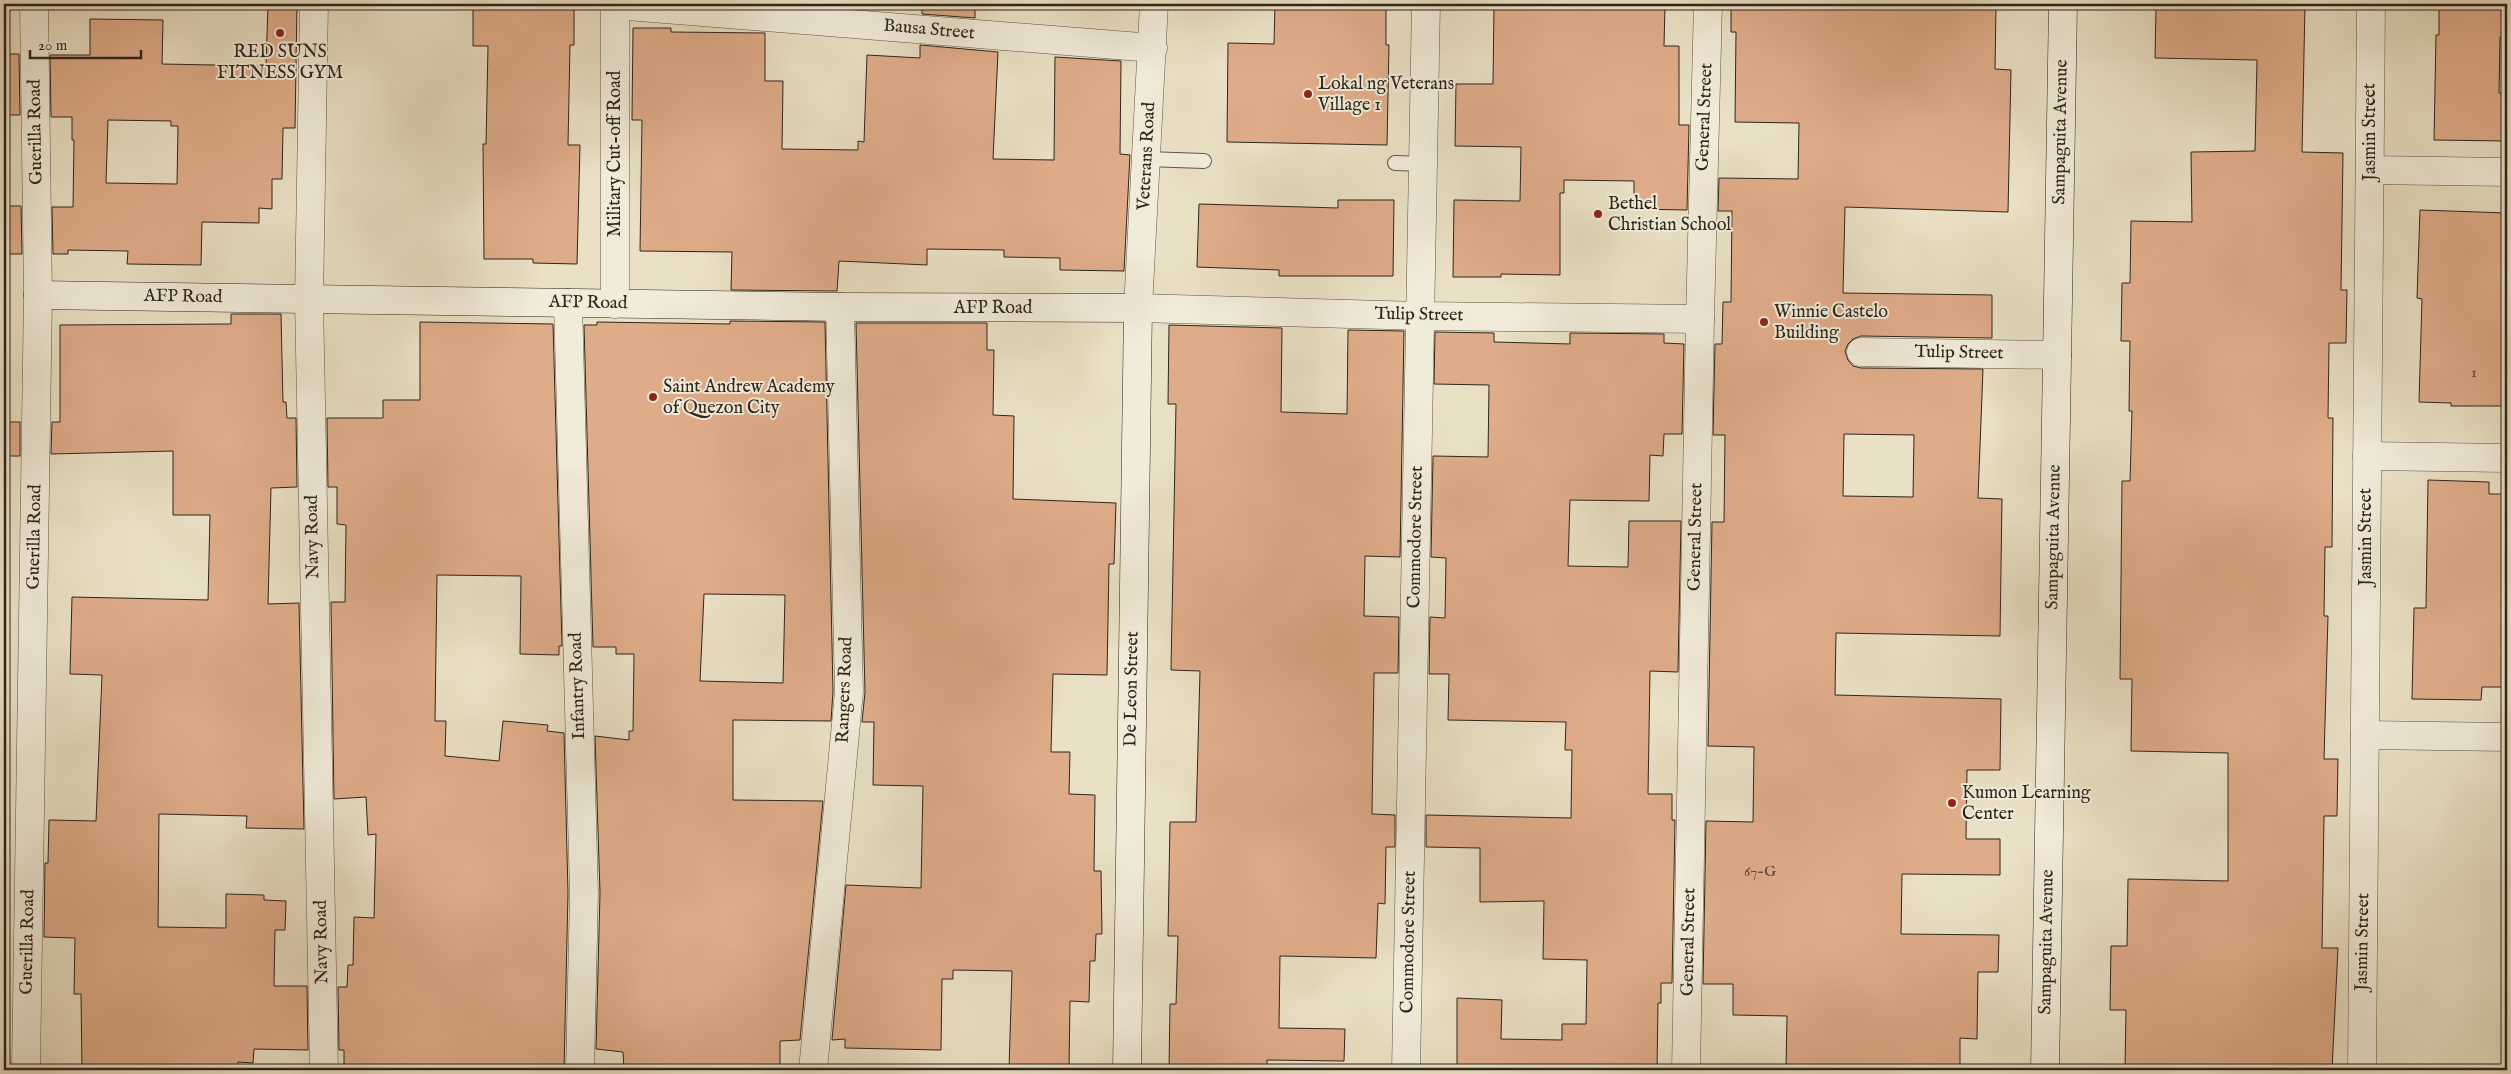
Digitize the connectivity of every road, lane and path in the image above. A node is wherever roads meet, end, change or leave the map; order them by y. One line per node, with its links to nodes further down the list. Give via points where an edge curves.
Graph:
1 (34, 4): 16 (street, Guerilla Road)
2 (314, 4): 17 (street, Navy Road)
3 (615, 4): 9 (street, Bausa Street); 19 (street, Military Cut-off Road)
4 (1154, 4): 9 (street, Veterans Road)
5 (1426, 4): 13 (street, Commodore Street)
6 (1708, 4): 23 (street, General Street)
7 (2063, 4): 25 (street, Sampaguita Avenue)
8 (2371, 4): 14 (street, Jasmin Street)
9 (1153, 48): 10 (street, Veterans Road)
10 (1146, 159): 11 (lane); 21 (street, Veterans Road)
11 (1204, 161)
12 (1395, 163): 13 (lane)
13 (1423, 164): 22 (street, Commodore Street)
14 (2370, 170): 15 (street); 26 (street, Jasmin Street)
15 (2507, 172)
16 (38, 295): 17 (street, AFP Road); 30 (street, Guerilla Road)
17 (309, 299): 18 (street, AFP Road); 31 (street, Navy Road)
18 (568, 303): 19 (street, AFP Road); 32 (street, Infantry Road, via 584,893)
19 (615, 304): 20 (street, AFP Road)
20 (840, 308): 21 (street, AFP Road); 33 (street, Rangers Road, via 849,692)
21 (1138, 308): 22 (street, Tulip Street); 34 (street, De Leon Street)
22 (1420, 316): 23 (street, Tulip Street); 35 (street, Commodore Street)
23 (1700, 320): 36 (street, General Street)
24 (1861, 352): 25 (street, Tulip Street)
25 (2058, 354): 37 (street, Sampaguita Avenue)
26 (2367, 456): 27 (street); 28 (street, Jasmin Street)
27 (2507, 458)
28 (2365, 734): 29 (street); 38 (street, Jasmin Street)
29 (2507, 738)
30 (26, 1070)
31 (324, 1070)
32 (580, 1070)
33 (813, 1070)
34 (1126, 1070)
35 (1406, 1070)
36 (1686, 1070)
37 (2045, 1070)
38 (2362, 1070)

